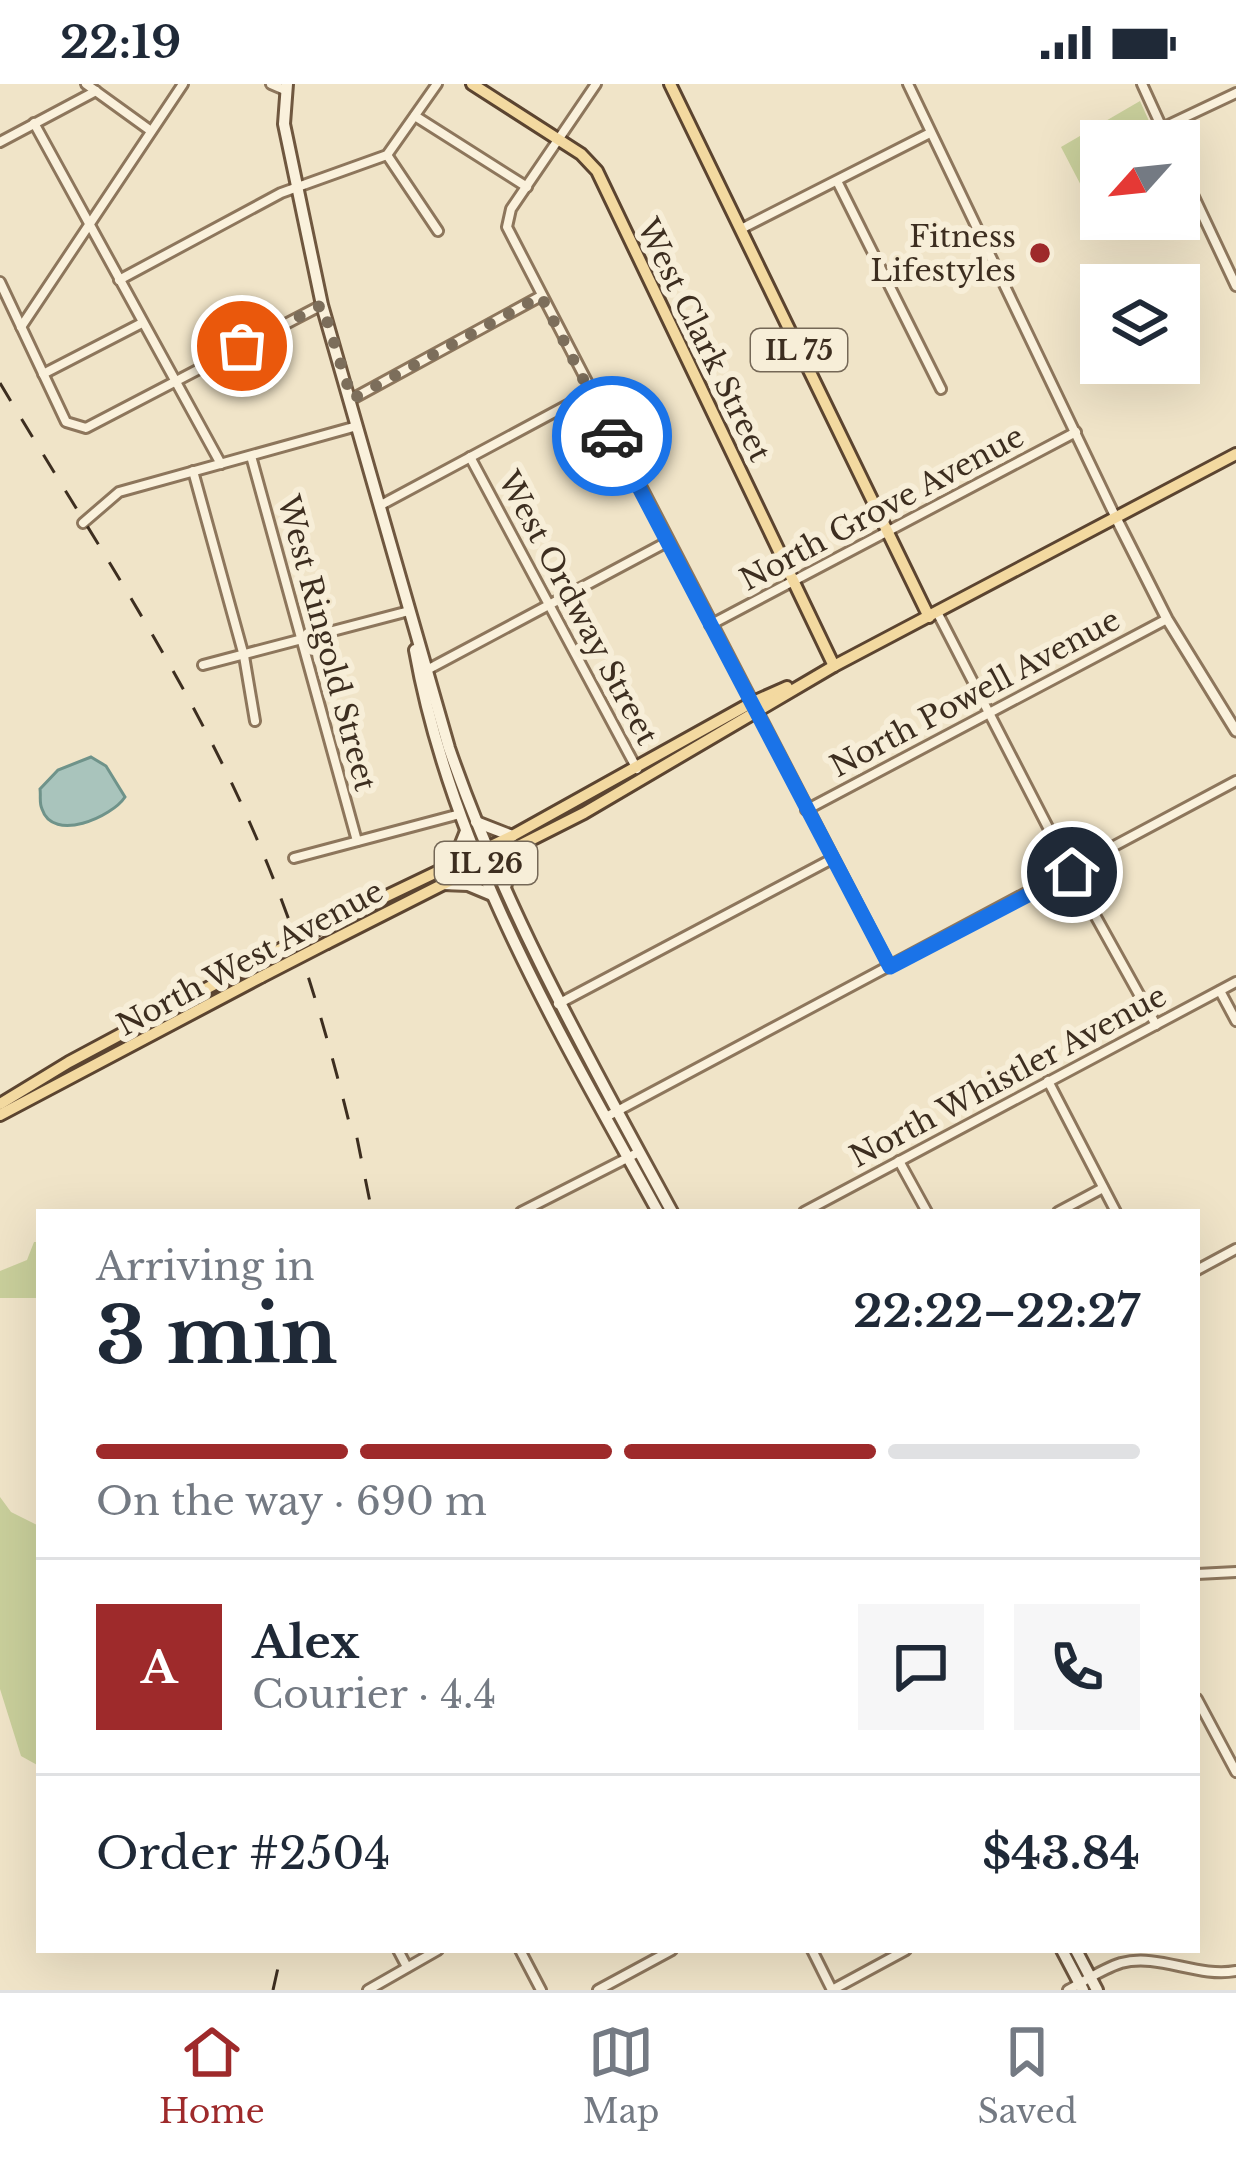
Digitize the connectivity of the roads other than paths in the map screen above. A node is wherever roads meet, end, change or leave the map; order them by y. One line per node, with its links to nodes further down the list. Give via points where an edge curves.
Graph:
1 (86, 84): 11 (street)
2 (183, 84): 17 (street)
3 (271, 84): 10 (street)
4 (436, 84): 13 (street)
5 (472, 84): 19 (main road, West Clark Street)
6 (596, 84): 19 (street)
7 (670, 84): 27 (main road, IL 75)
8 (908, 84): 18 (street)
9 (1142, 84): 14 (street)
10 (286, 87): 23 (main road)
11 (96, 91): 16 (street); 17 (street)
12 (1236, 93): 15 (street)
13 (415, 116): 21 (street); 24 (street)
14 (1158, 120)
15 (1179, 120)
16 (34, 123): 20 (street); 26 (street)
17 (151, 131): 26 (street)
18 (930, 133): 22 (street); 42 (street)
19 (560, 140): 24 (street); 53 (main road, West Clark Street, via 596,171)
20 (0, 142)
21 (387, 155): 23 (street); 28 (street)
22 (837, 181): 27 (street); 38 (street)
23 (296, 186): 29 (street); 33 (main road)
24 (527, 187): 32 (street, via 506,222)
25 (1200, 210): 31 (street)
26 (88, 223): 29 (street); 35 (street)
27 (741, 229): 51 (main road, IL 75)
28 (438, 231)
29 (119, 280): 34 (street)
30 (0, 282): 35 (street)
31 (1236, 286)
32 (541, 296): 39 (street); 40 (street)
33 (322, 305): 37 (street); 40 (main road)
34 (142, 322): 36 (street); 37 (street)
35 (21, 327): 36 (street)
36 (43, 374): 37 (street, via 66,422 86,428)
37 (174, 383): 46 (street)
38 (940, 389)
39 (590, 393): 45 (street); 52 (street)
40 (352, 399): 41 (main road)
41 (358, 426): 44 (street); 48 (main road)
42 (1076, 432): 49 (street); 51 (street, North Grove Avenue)
43 (1236, 454): 49 (main road, IL 26)
44 (251, 456): 46 (street); 59 (street, West Ringold Street)
45 (470, 457): 48 (street); 54 (street, West Ordway Street)
46 (221, 464): 47 (street)
47 (193, 471): 50 (street, via 119,492); 60 (street)
48 (381, 505): 55 (main road)
49 (1116, 518): 56 (main road, North West Avenue / IL 26); 57 (street)
50 (82, 523)
51 (888, 531): 53 (street, North Grove Avenue); 56 (main road, IL 75)
52 (667, 542): 54 (street); 58 (street)
53 (794, 583): 58 (street, North Grove Avenue); 62 (main road, West Clark Street)
54 (550, 606): 63 (street); 68 (street, West Ordway Street)
55 (409, 611): 59 (street); 63 (main road)
56 (933, 614): 62 (main road, North West Avenue / IL 26); 65 (street)
57 (1167, 619): 65 (street, North Powell Avenue); 67 (street)
58 (710, 625): 64 (street)
59 (301, 642): 60 (street); 74 (street, West Ringold Street)
60 (244, 656): 61 (street); 66 (street)
61 (202, 665)
62 (834, 666): 64 (main road, North West Avenue / IL 26)
63 (424, 672): 72 (main road); 73 (main road)
64 (753, 708): 68 (main road, North West Avenue / IL 26); 69 (main road, North West Avenue / IL 26); 71 (street)
65 (988, 713): 71 (street, North Powell Avenue); 80 (street)
66 (255, 721)
67 (1236, 731)
68 (637, 768): 69 (street, West Ordway Street); 75 (main road, North West Avenue / IL 26)
69 (643, 781): 75 (main road, North West Avenue / IL 26)
70 (1236, 781): 80 (street)
71 (806, 810): 78 (street)
72 (460, 814): 73 (main road); 74 (street)
73 (470, 826): 75 (main road); 76 (main road); 79 (main road)
74 (357, 842): 77 (street)
75 (515, 842): 76 (main road, North West Avenue / IL 26); 82 (main road)
76 (483, 857): 79 (main road, North West Avenue / IL 26); 81 (main road, North West Avenue / IL 26); 82 (main road)
77 (294, 858)
78 (832, 859): 83 (street); 86 (street)
79 (452, 866): 90 (main road, North West Avenue / IL 26, bridge, via 322,927)
80 (1072, 872): 83 (street); 88 (street)
81 (443, 884): 82 (main road); 92 (main road, North West Avenue / IL 26, bridge)
82 (500, 893): 86 (main road)
83 (890, 967): 91 (street)
84 (1236, 982): 85 (street, North Whistler Avenue)
85 (1220, 991): 87 (street); 88 (street, North Whistler Avenue)
86 (554, 1006): 91 (main road)
87 (1236, 1022)
88 (1156, 1024): 89 (street, North Whistler Avenue)
89 (1048, 1082): 94 (street, North Whistler Avenue); 95 (street)
90 (0, 1103)
91 (612, 1114): 93 (main road)
92 (0, 1115)
93 (634, 1155): 96 (street); 97 (main road); 98 (main road)
94 (899, 1160): 99 (street, North Whistler Avenue); 100 (street)
95 (1103, 1188): 101 (street); 102 (street)
96 (527, 1209)
97 (657, 1209)
98 (670, 1209)
99 (809, 1209)
100 (925, 1209)
101 (1064, 1209)
102 (1114, 1209)
103 (1236, 1249): 104 (street)
104 (1200, 1268)
105 (1236, 1572): 106 (street)
106 (1200, 1574)
107 (1200, 1705): 108 (street)
108 (1236, 1772)
109 (400, 1953): 117 (street)
110 (432, 1953): 117 (street)
111 (522, 1953): 121 (street)
112 (666, 1953): 122 (street)
113 (814, 1953): 123 (street)
114 (900, 1953): 123 (street)
115 (1064, 1953): 119 (main road)
116 (1077, 1953): 119 (main road)
117 (407, 1967): 120 (street)
118 (1234, 1975): 119 (street, via 1133,1961)
119 (1084, 1986)
120 (368, 1990)
121 (541, 1990)
122 (598, 1990)
123 (832, 1990)

